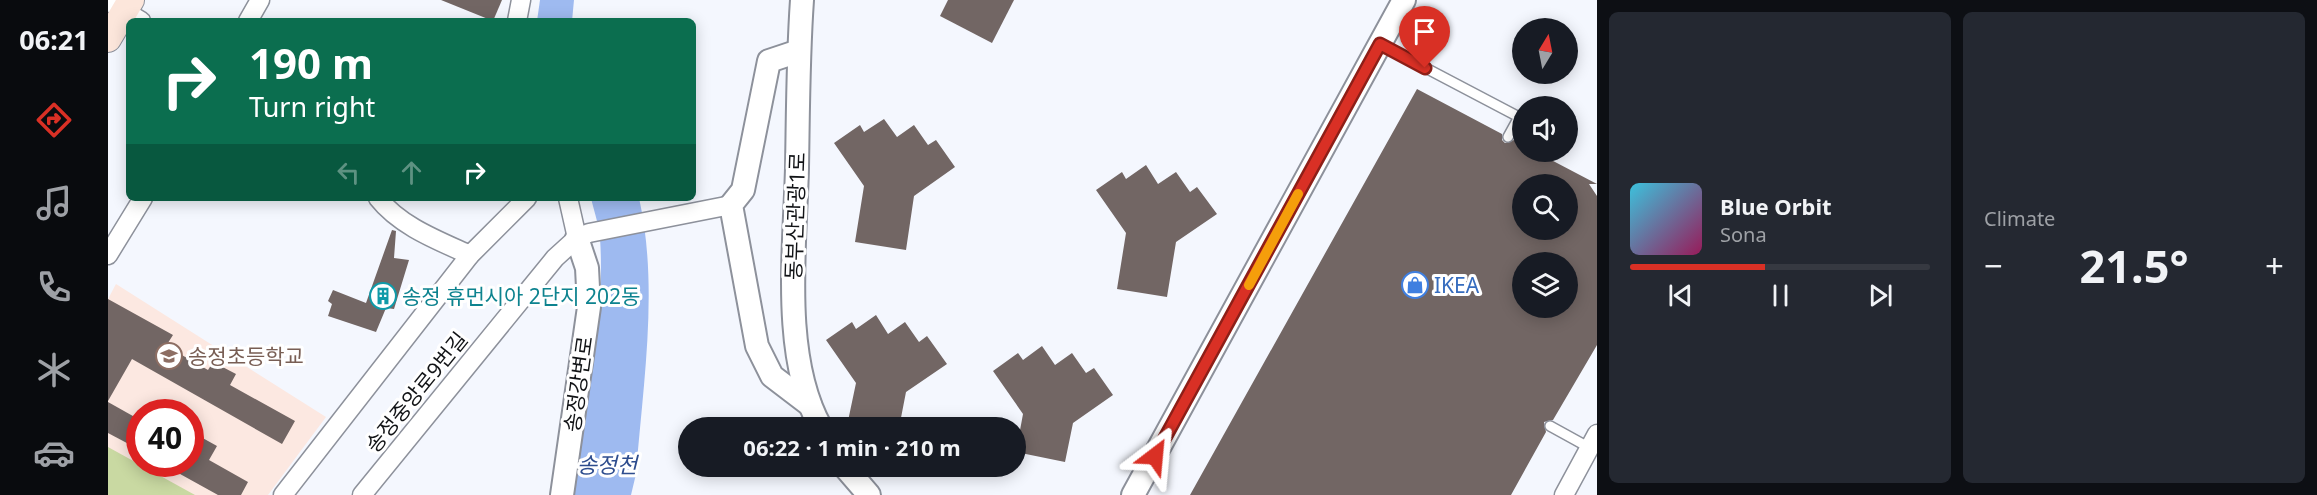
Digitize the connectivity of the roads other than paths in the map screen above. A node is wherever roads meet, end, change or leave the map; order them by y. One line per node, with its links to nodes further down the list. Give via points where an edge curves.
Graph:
1 (260, 0): 6 (street)
2 (521, 0): 7 (street)
3 (802, 0): 10 (street, 동부산관광1로)
4 (1404, 0): 9 (street)
5 (126, 8): 8 (main road)
6 (250, 18)
7 (518, 18)
8 (108, 39)
9 (1380, 44): 11 (lane, via 1519,117); 29 (street)
10 (799, 51): 16 (street, via 769,61 743,190); 20 (street, 동부산관광1로, via 793,300 795,338)
11 (1508, 137)
12 (141, 201): 18 (street)
13 (380, 201): 19 (street, via 424,234)
14 (524, 201): 19 (street)
15 (569, 201): 17 (street)
16 (721, 207): 17 (street); 20 (street, via 758,346 772,376)
17 (583, 235): 26 (street, 송정중앙로9번길, via 555,258); 27 (street, 송정강변로, via 589,306)
18 (108, 255)
19 (470, 255): 25 (street)
20 (810, 405): 21 (street, 동부산관광1로)
21 (816, 417)
22 (1550, 426): 23 (lane)
23 (1593, 441): 30 (street)
24 (853, 477): 28 (street)
25 (283, 495)
26 (362, 495)
27 (562, 495)
28 (868, 495)
29 (1133, 495)
30 (1564, 495)

